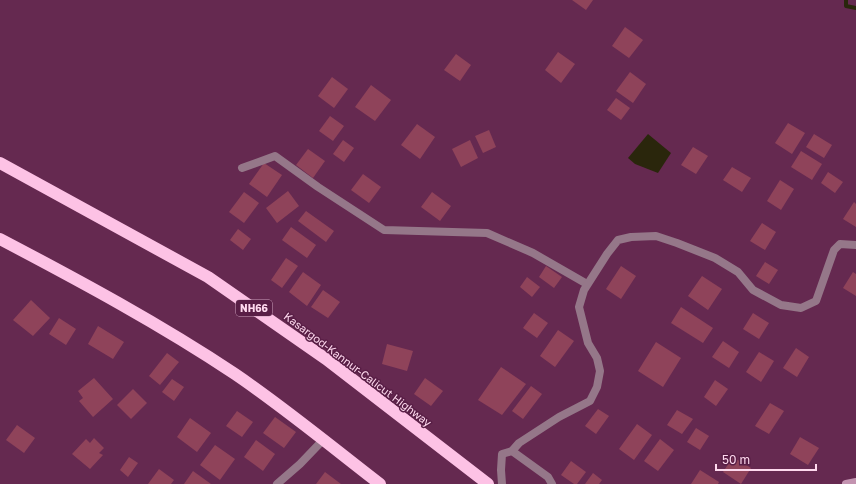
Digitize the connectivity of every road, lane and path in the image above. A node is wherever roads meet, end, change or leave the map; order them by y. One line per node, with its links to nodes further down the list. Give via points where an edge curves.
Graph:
1 (0, 163): 11 (highway, Kasargod-Kannur-Calicut Highway / NH66, via 208,277 326,359)
2 (242, 168): 5 (street, via 275,156 384,230 487,233 533,252)
3 (0, 240): 6 (highway, via 56,268 176,337 235,374)
4 (856, 245): 5 (street, via 840,244 834,250 816,301 801,308 781,305 763,297 753,290 738,272 715,258 656,236 618,240)
5 (587, 284): 7 (street, via 578,308 588,343 598,358 600,371 597,387 590,401 540,428)
6 (323, 440): 9 (street); 10 (highway)
7 (512, 451): 12 (street, via 502,454); 13 (street, via 548,477)
8 (856, 482): 14 (street)
9 (277, 484)
10 (380, 484)
11 (488, 484)
12 (502, 484)
13 (552, 484)
14 (846, 484)

